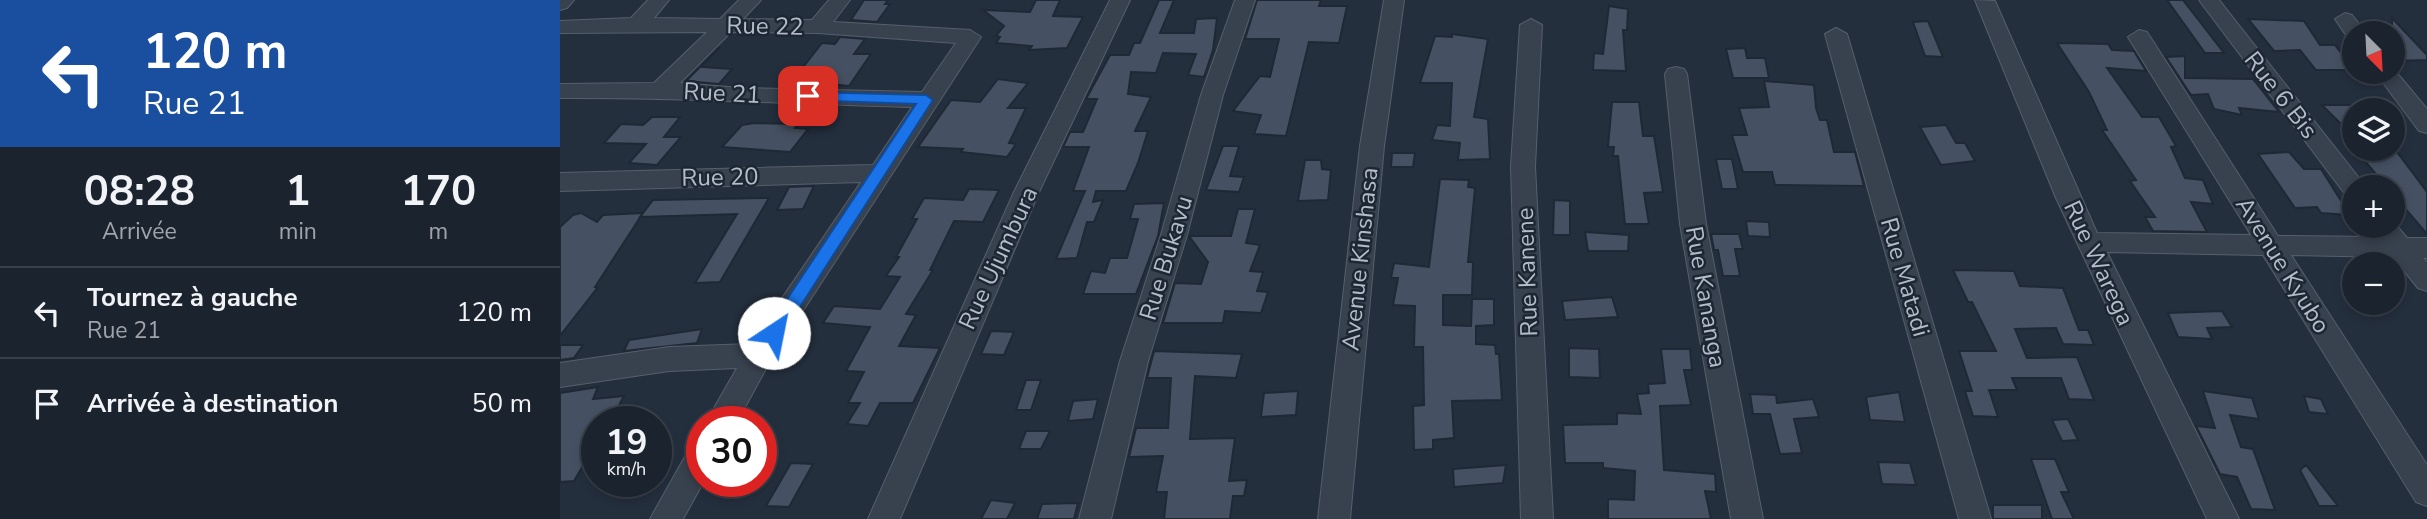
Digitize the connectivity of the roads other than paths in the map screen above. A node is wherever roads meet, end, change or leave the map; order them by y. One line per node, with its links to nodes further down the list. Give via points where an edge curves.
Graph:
1 (564, 0): 10 (street)
2 (660, 0): 11 (street)
3 (751, 0): 13 (street)
4 (840, 0): 15 (street)
5 (1120, 0): 40 (street, Rue Ujumbura, via 980,298)
6 (1245, 0): 41 (street, Rue Bukavu, via 1212,95 1134,361)
7 (1394, 0): 42 (street, Avenue Kinshasa, via 1372,146)
8 (1985, 1): 29 (street, Rue Warega, via 2027,108)
9 (2209, 1): 26 (street, Rue 6 Bis)
10 (560, 4)
11 (637, 24): 13 (street, Rue 22); 14 (street, Rue 22)
12 (1531, 25): 43 (street, Rue Kanene, via 1523,166)
13 (724, 26): 15 (street, Rue 22); 21 (street)
14 (560, 27)
15 (818, 27): 17 (street, Rue 22)
16 (1836, 34): 45 (street, Rue Matadi)
17 (970, 37): 23 (street)
18 (2139, 37): 30 (street, Avenue Kyubo)
19 (1676, 74): 44 (street, Rue Kananga, via 1693,224)
20 (2395, 84): 24 (street)
21 (660, 90): 22 (street, Rue 21); 23 (street, Rue 21)
22 (560, 92)
23 (926, 100): 25 (street)
24 (2427, 125)
25 (880, 173): 27 (street, Rue 20); 34 (street)
26 (2344, 175)
27 (560, 182)
28 (2392, 238): 31 (street)
29 (2089, 242): 30 (street); 46 (street, Rue Warega)
30 (2271, 246): 31 (street); 38 (street, Avenue Kyubo)
31 (2400, 248): 32 (street); 33 (street)
32 (2427, 248)
33 (2427, 281)
34 (759, 355): 35 (street, via 669,359); 36 (street)
35 (560, 375)
36 (730, 406)
37 (686, 484): 39 (street)
38 (2427, 492)
39 (666, 519)
40 (884, 519)
41 (1095, 519)
42 (1334, 519)
43 (1537, 519)
44 (1747, 519)
45 (1975, 519)
46 (2223, 519)

